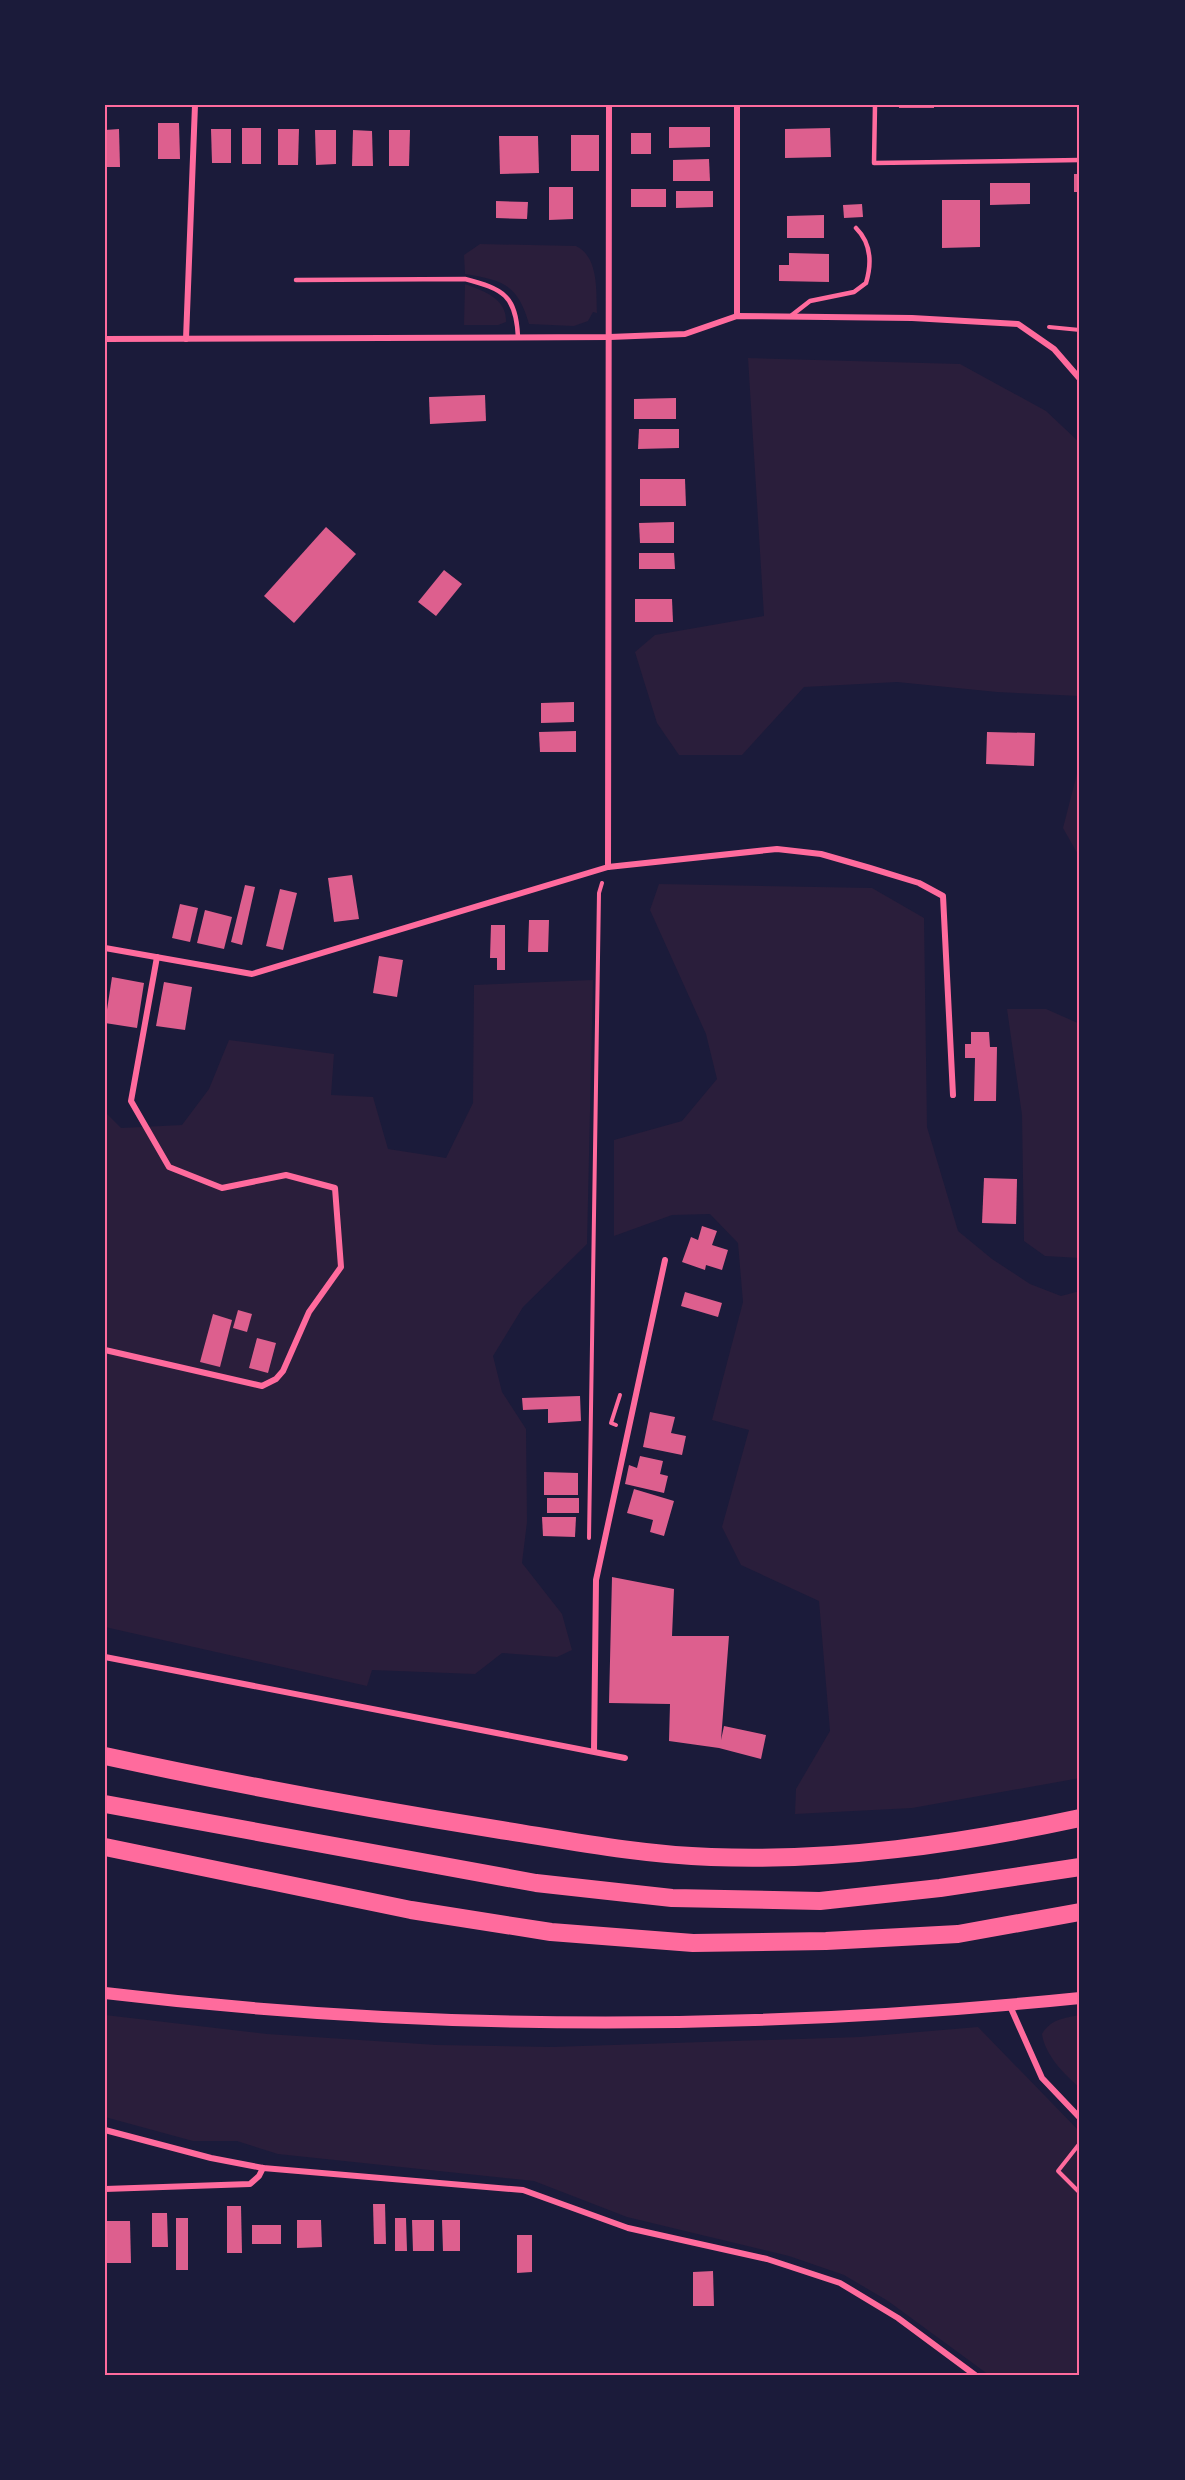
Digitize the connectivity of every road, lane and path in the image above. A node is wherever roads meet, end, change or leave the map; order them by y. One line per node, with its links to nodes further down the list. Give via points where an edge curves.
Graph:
1 (195, 105): 15 (street)
2 (609, 105): 13 (street)
3 (737, 105): 9 (street)
4 (875, 105): 5 (lane, via 874,163)
5 (1080, 160)
6 (856, 228): 8 (lane, via 866,238 870,270 867,283 854,292 810,301)
7 (296, 280): 12 (lane, via 465,279 489,285 510,299 516,311)
8 (792, 315): 9 (street); 16 (street, via 1018,324 1054,349)
9 (736, 316): 13 (street, via 685,333)
10 (1058, 328): 11 (path)
11 (1080, 330)
12 (518, 337): 13 (street); 15 (street)
13 (610, 337): 17 (street)
14 (105, 339): 15 (street)
15 (186, 339)
16 (1080, 379)
17 (608, 867): 20 (street, via 252,974); 21 (street, via 777,849 821,854 919,883 943,896)
18 (599, 893): 24 (path)
19 (105, 948): 20 (street)
20 (157, 957): 23 (street, via 131,1101 169,1167 222,1188 286,1175 334,1188 340,1267 309,1312 283,1371 276,1380 262,1386)
21 (953, 1095)
22 (665, 1260): 26 (street, via 596,1580)
23 (105, 1350)
24 (589, 1544)
25 (105, 1657): 26 (street)
26 (594, 1751): 28 (street)
27 (105, 1756): 30 (highway, via 421,1817 577,1842 710,1857 854,1855)
28 (625, 1758)
29 (105, 1804): 32 (highway, via 536,1883 672,1898 820,1901)
30 (1080, 1818)
31 (105, 1847): 33 (highway, via 434,1913 551,1932 693,1943 958,1934)
32 (1080, 1867)
33 (1080, 1912)
34 (105, 1993): 36 (main road, via 396,2019 589,2023 803,2018)
35 (1080, 1998): 36 (main road)
36 (1010, 2006): 37 (street, via 1042,2078)
37 (1080, 2118)
38 (105, 2130): 40 (street)
39 (1080, 2143): 42 (path, via 1058,2171)
40 (263, 2168): 41 (street, via 249,2184); 43 (street, via 523,2190 628,2228 768,2259 840,2283 898,2318)
41 (105, 2189)
42 (1080, 2193)
43 (975, 2375)

